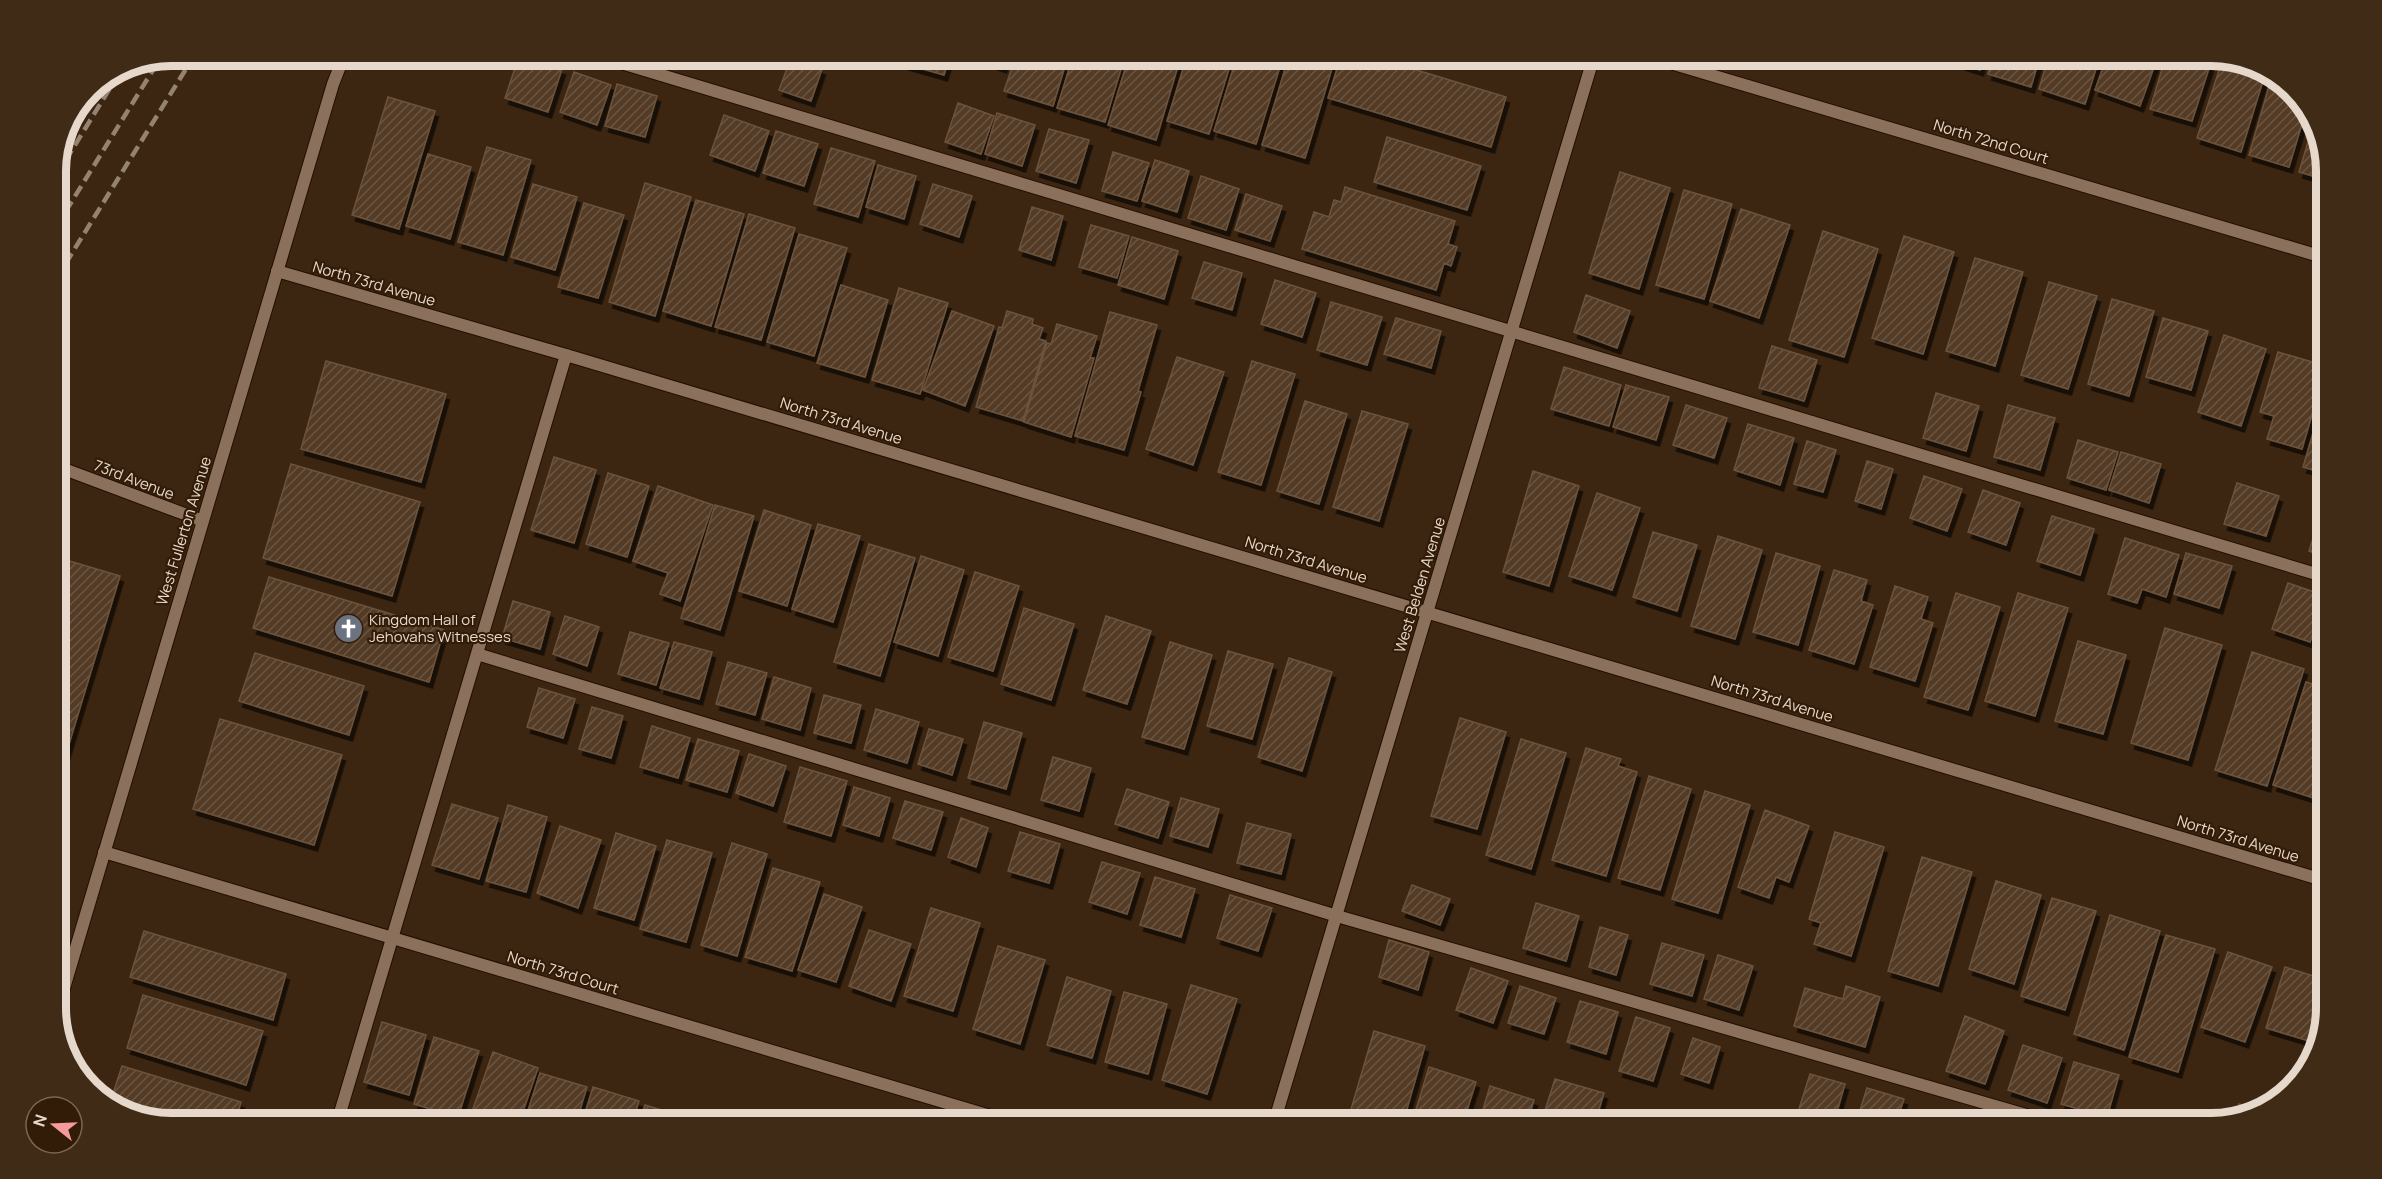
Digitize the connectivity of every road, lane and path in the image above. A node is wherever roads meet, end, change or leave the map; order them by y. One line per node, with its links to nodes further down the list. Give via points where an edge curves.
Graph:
1 (340, 66): 6 (street, West Fullerton Avenue)
2 (631, 66): 7 (street)
3 (1591, 66): 7 (street, West Belden Avenue)
4 (1681, 66): 5 (street, North 72nd Court)
5 (2316, 255)
6 (277, 272): 8 (street, North 73rd Avenue); 10 (street, West Fullerton Avenue)
7 (1512, 332): 11 (street); 12 (street, West Belden Avenue)
8 (566, 355): 12 (street, North 73rd Avenue); 13 (street)
9 (66, 470): 10 (street, 73rd Avenue)
10 (203, 521): 14 (street, West Fullerton Avenue)
11 (2316, 574)
12 (1428, 612): 15 (street, North 73rd Avenue); 16 (street, West Belden Avenue)
13 (477, 654): 16 (street); 17 (street)
14 (104, 852): 17 (street, North 73rd Court); 18 (street, West Fullerton Avenue)
15 (2316, 878)
16 (1336, 916): 21 (street, West Belden Avenue); 22 (street)
17 (393, 938): 19 (street); 20 (street, North 73rd Court)
18 (66, 981)
19 (340, 1113)
20 (977, 1113)
21 (1277, 1113)
22 (2016, 1113)

